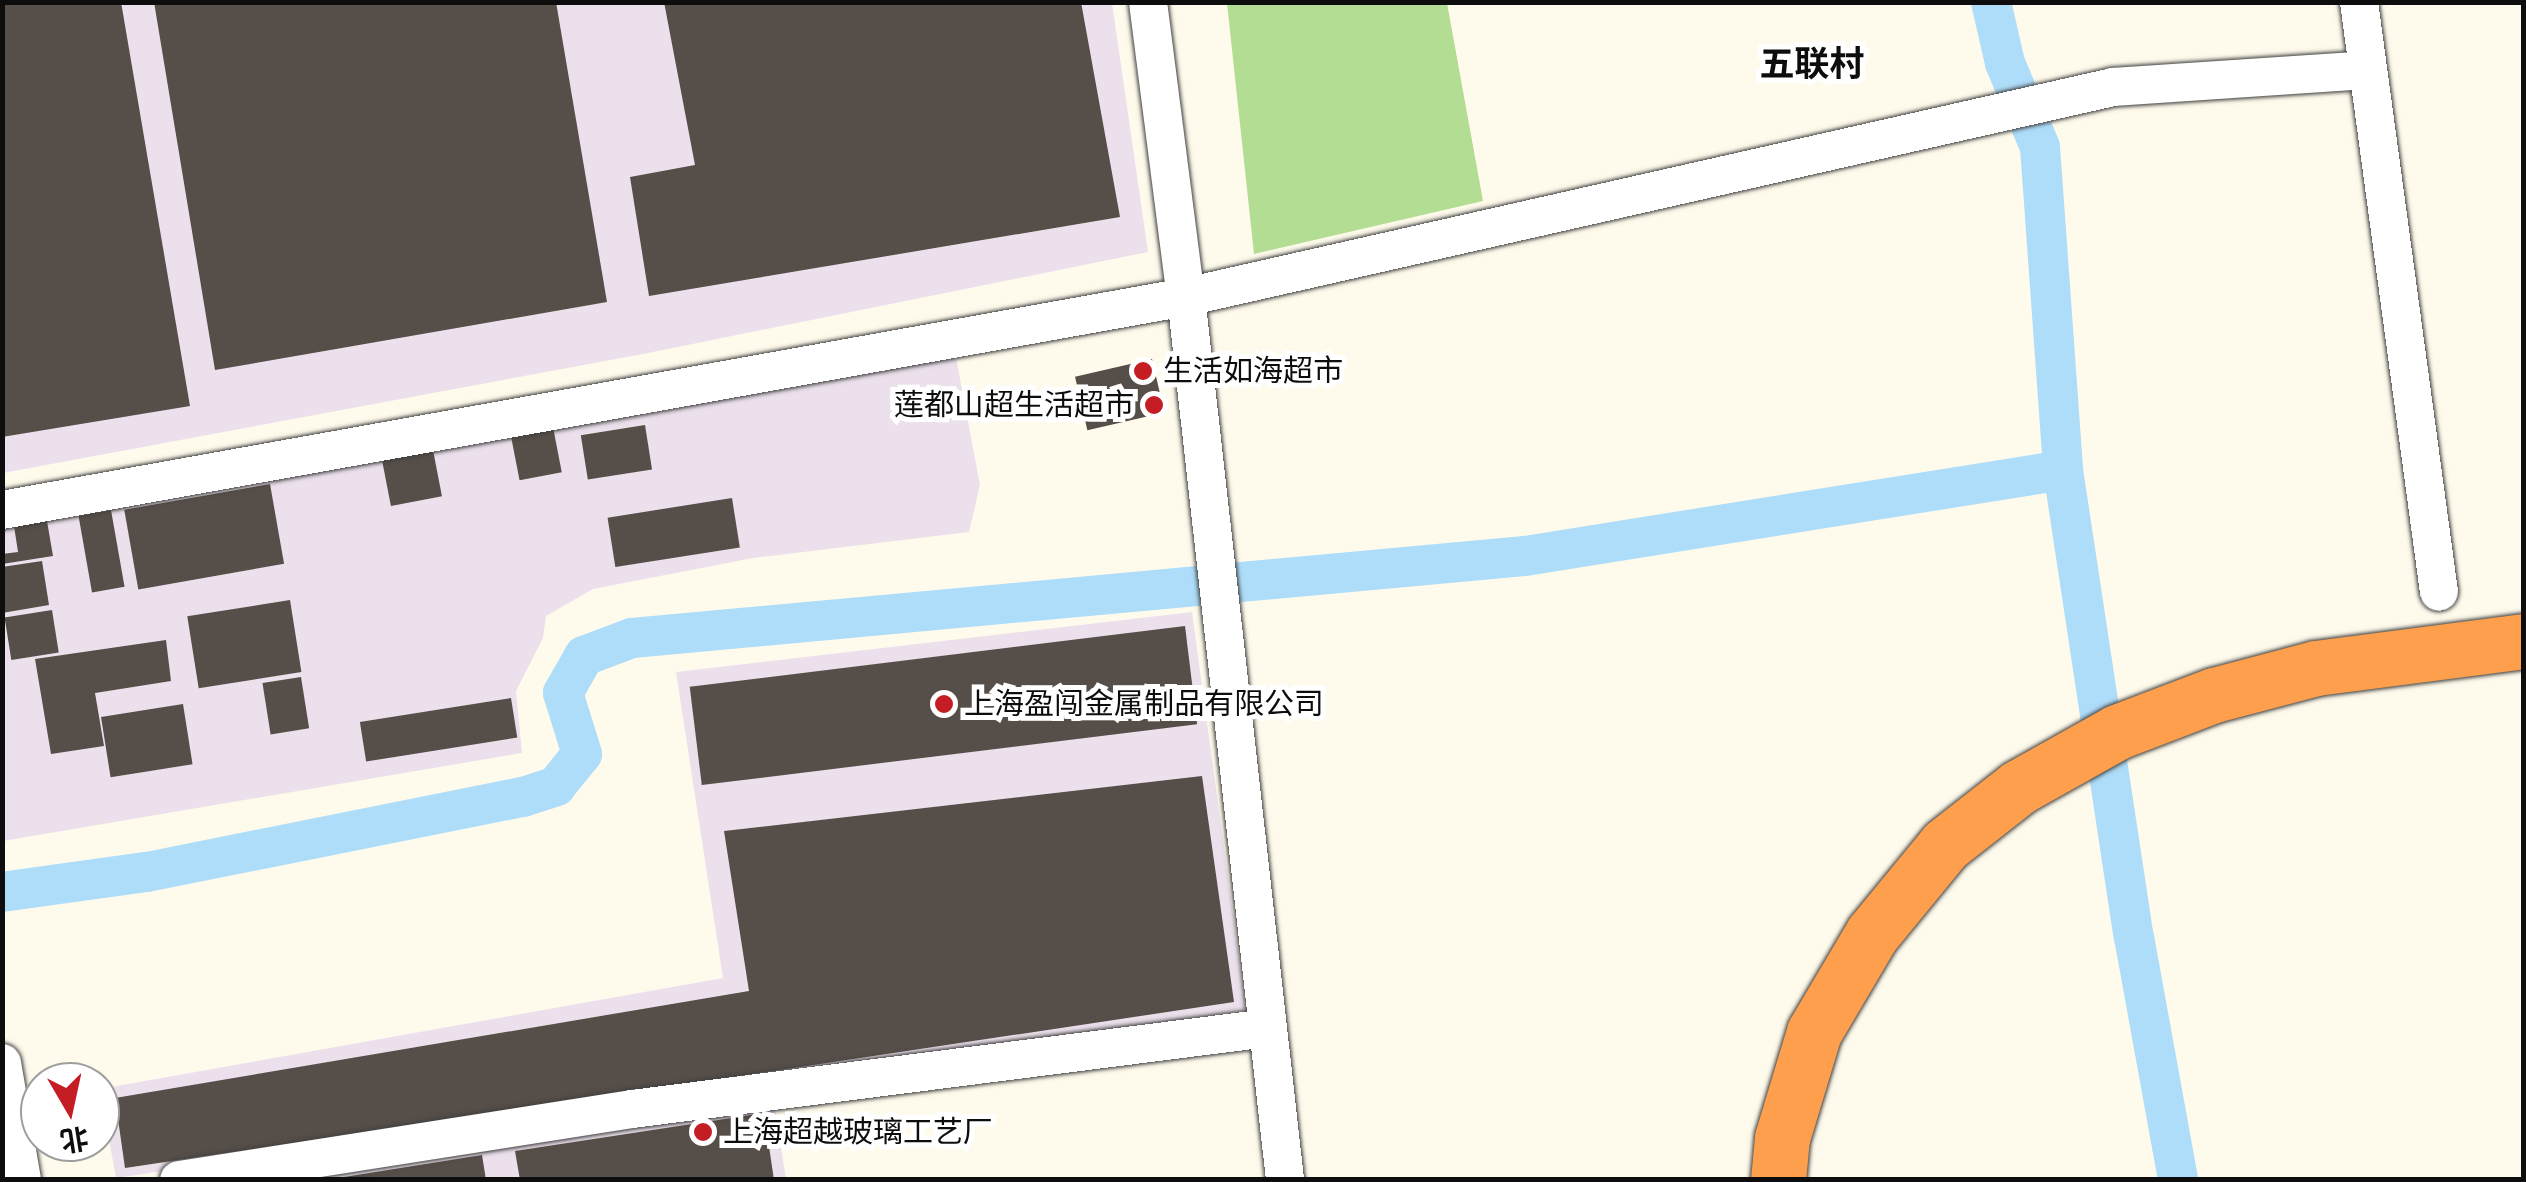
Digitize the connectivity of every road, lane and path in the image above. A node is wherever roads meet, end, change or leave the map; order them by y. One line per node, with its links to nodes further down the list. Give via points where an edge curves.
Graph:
1 (1148, 2): 4 (street)
2 (2359, 2): 3 (street)
3 (2366, 70): 4 (street, via 2113,87); 6 (street)
4 (1186, 297): 5 (street); 10 (street)
5 (2, 510)
6 (2439, 592)
7 (2524, 641): 9 (highway, via 2316,668 2214,695 2116,732)
8 (2524, 670): 9 (highway, via 2414,682 2224,720)
9 (2029, 800): 15 (highway, via 1944,845 1872,934 1814,1032 1782,1138); 16 (highway, via 1895,948 1844,1044 1815,1142)
10 (1268, 1028): 13 (street, via 632,1108); 14 (street)
11 (2, 1063): 12 (street)
12 (22, 1180)
13 (179, 1180)
14 (1285, 1180)
15 (1778, 1180)
16 (1812, 1180)

